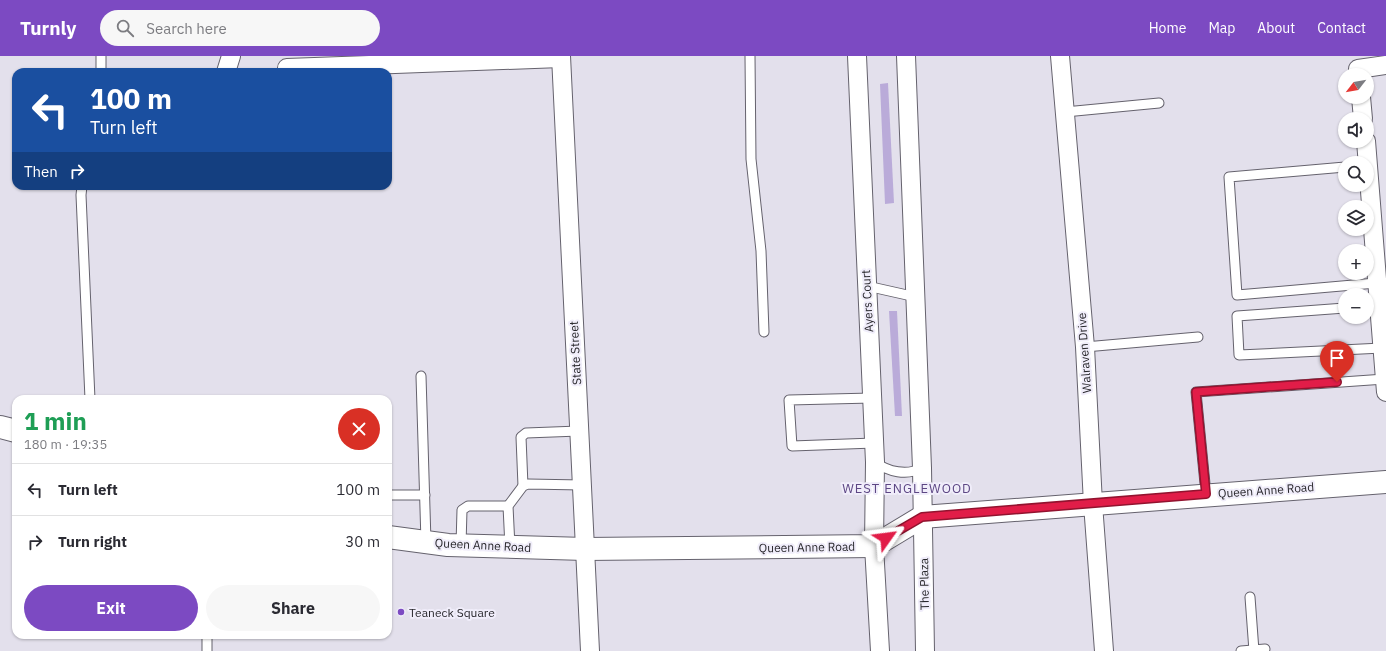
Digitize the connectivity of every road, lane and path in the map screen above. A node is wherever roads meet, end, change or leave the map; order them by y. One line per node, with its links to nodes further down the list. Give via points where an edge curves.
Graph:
1 (101, 56): 11 (lane)
2 (231, 56): 12 (street)
3 (750, 56): 24 (lane, via 751,160 761,250)
4 (857, 56): 19 (street, Ayers Court)
5 (906, 56): 20 (street)
6 (1060, 56): 14 (street, Walraven Drive)
7 (561, 57): 9 (street); 34 (street, State Street)
8 (1386, 64): 10 (street)
9 (285, 65)
10 (1358, 67)
11 (101, 68)
12 (226, 68)
13 (1159, 104): 14 (lane)
14 (1065, 112): 26 (street, Walraven Drive)
15 (1338, 168): 18 (lane, via 1229,177 1237,295)
16 (82, 190): 30 (lane)
17 (1371, 192): 18 (street)
18 (1381, 283): 21 (street)
19 (867, 286): 20 (lane); 31 (street, Ayers Court)
20 (916, 297): 37 (street)
21 (1374, 303)
22 (1338, 309): 27 (lane, via 1237,316 1239,355)
23 (1374, 311): 27 (street)
24 (764, 332)
25 (1198, 337): 26 (lane)
26 (1085, 347): 44 (street, Walraven Drive)
27 (1382, 348): 29 (street)
28 (421, 376): 43 (lane)
29 (1385, 386): 41 (lane, via 1196,392)
30 (90, 395)
31 (872, 398): 35 (street, Ayers Court); 35 (lane, via 789,400 792,446)
32 (0, 427): 33 (street)
33 (12, 430)
34 (579, 430): 39 (street, State Street); 40 (lane, via 526,434 521,437)
35 (874, 443): 36 (street, Ayers Court)
36 (874, 462): 37 (lane, via 895,472 910,472); 50 (street, Ayers Court)
37 (922, 468): 46 (street)
38 (1386, 482): 41 (street, Queen Anne Road)
39 (582, 485): 40 (lane); 52 (street, State Street)
40 (523, 486): 45 (lane)
41 (1206, 494): 44 (street, Queen Anne Road)
42 (392, 495): 43 (lane)
43 (424, 495): 48 (lane)
44 (1093, 504): 46 (street, Queen Anne Road); 61 (street, Walraven Drive)
45 (508, 506): 49 (lane, via 468,506 462,510); 51 (lane)
46 (922, 517): 50 (street, Queen Anne Road); 60 (street, The Plaza)
47 (392, 538): 48 (street, Queen Anne Road)
48 (426, 542): 49 (street, Queen Anne Road)
49 (461, 545): 51 (street, Queen Anne Road)
50 (874, 546): 52 (street, Queen Anne Road); 59 (street)
51 (510, 547): 52 (street, Queen Anne Road)
52 (585, 549): 58 (street, State Street)
53 (1250, 597): 56 (lane)
54 (207, 639): 57 (lane)
55 (1265, 649): 56 (lane)
56 (1254, 650): 62 (lane)
57 (206, 651)
58 (590, 651)
59 (880, 651)
60 (925, 651)
61 (1104, 651)
62 (1240, 651)

